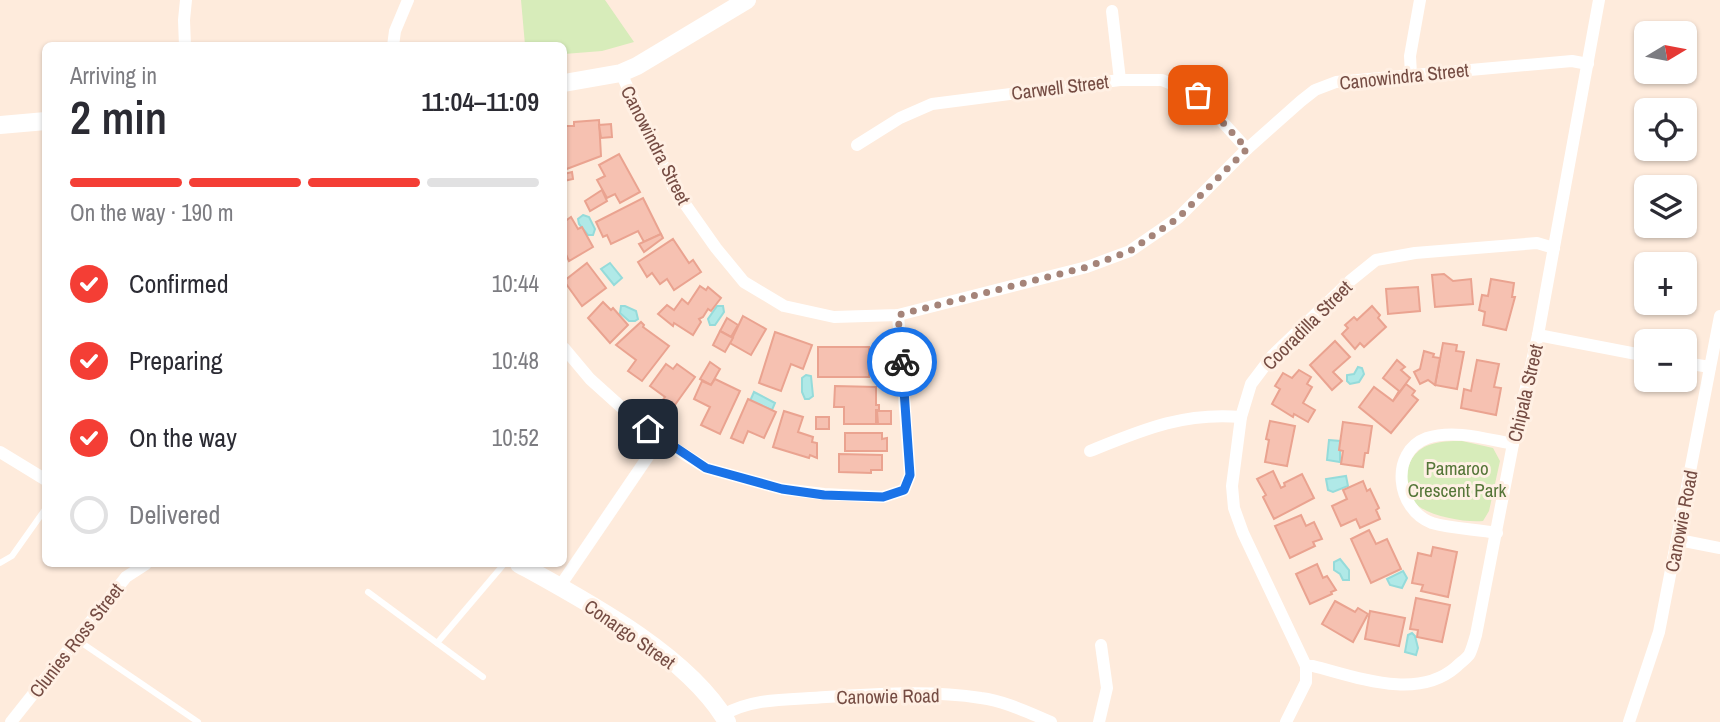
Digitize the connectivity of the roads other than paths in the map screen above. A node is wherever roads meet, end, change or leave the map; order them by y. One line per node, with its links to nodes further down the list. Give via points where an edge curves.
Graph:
1 (186, 0): 7 (street)
2 (408, 0): 8 (street)
3 (747, 0): 10 (street)
4 (1420, 0): 11 (street)
5 (1600, 0): 9 (street, Chipala Street)
6 (1112, 10): 12 (street)
7 (185, 42)
8 (394, 42)
9 (1588, 64): 11 (street, Canowindra Street, via 1573,61); 18 (street, Chipala Street)
10 (621, 73): 13 (street); 19 (street, Canowindra Street, via 673,187 744,282 784,306 834,317)
11 (1411, 74): 17 (street, Canowindra Street, via 1336,82 1315,90)
12 (1120, 80): 16 (street, Carwell Street, via 932,104); 17 (street, Carwell Street, via 1162,80 1198,95)
13 (567, 82)
14 (42, 121): 15 (street)
15 (0, 125)
16 (857, 145)
17 (1247, 149): 19 (street, Canowindra Street, via 1178,218 1130,251 1087,267)
18 (1554, 248): 21 (street, Chipala Street); 26 (street, Cooradilla Street, via 1536,243 1376,260 1273,355 1251,384)
19 (898, 315): 27 (street, via 910,475 904,490 883,497 782,489 706,468)
20 (1720, 316): 25 (street, Canowie Road)
21 (1538, 335): 23 (street); 28 (street, Chipala Street)
22 (567, 352): 27 (street, via 590,379)
23 (1634, 353)
24 (1697, 365): 25 (street)
25 (1710, 367): 34 (street, Canowie Road)
26 (1241, 417): 29 (street, via 1177,419); 45 (street, Cooradilla Street, via 1232,486 1234,508)
27 (660, 439): 40 (street)
28 (1513, 444): 33 (street, Chipala Street); 33 (street, via 1441,434 1412,448 1402,471 1408,503 1431,523)
29 (1090, 451)
30 (0, 452): 31 (street)
31 (42, 478)
32 (42, 514): 36 (lane, via 12,556)
33 (1497, 533): 45 (street, Chipala Street, via 1476,635 1469,656 1451,672 1435,680 1403,685)
34 (1679, 540): 35 (street); 53 (street, Canowie Road, via 1659,632)
35 (1720, 548)
36 (0, 563)
37 (141, 567): 42 (street, Clunies Ross Street, via 126,577)
38 (501, 567): 43 (lane)
39 (525, 567): 40 (street, Conargo Street)
40 (560, 586): 47 (street, Conargo Street, via 688,674)
41 (368, 592): 43 (lane)
42 (76, 639): 48 (street, Clunies Ross Street); 49 (lane)
43 (437, 643): 46 (lane)
44 (1101, 645): 51 (street, via 1107,688)
45 (1307, 666): 52 (street, via 1306,682)
46 (483, 677)
47 (725, 719): 50 (street, Canowie Road, via 738,707 764,701 940,694 983,698)
48 (11, 722)
49 (198, 722)
50 (1051, 722)
51 (1099, 722)
52 (1286, 722)
53 (1629, 722)

